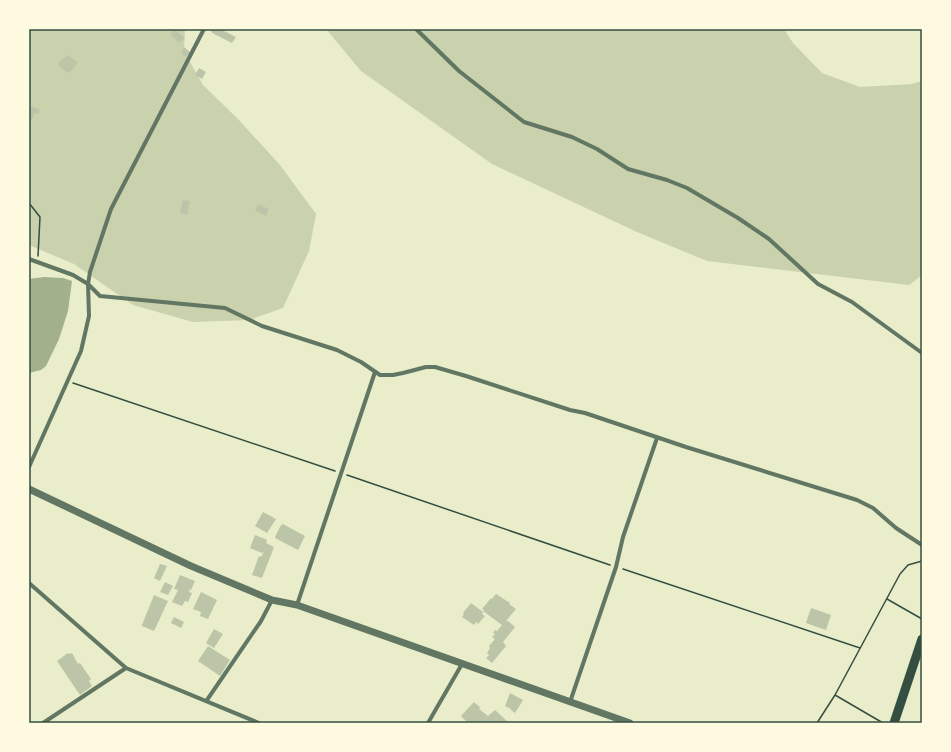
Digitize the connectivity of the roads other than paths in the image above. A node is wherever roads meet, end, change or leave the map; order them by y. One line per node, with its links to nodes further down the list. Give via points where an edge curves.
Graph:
1 (204, 29): 4 (street, via 111,209)
2 (416, 29): 5 (street, via 459,71 524,122 572,137 628,169 687,188 769,239 818,284 852,302)
3 (29, 259): 4 (street, via 73,275)
4 (88, 284): 6 (street, via 100,296 225,308 262,326 337,350); 8 (street, via 89,316 81,351)
5 (922, 353)
6 (375, 372): 7 (street, via 393,375 435,367); 13 (street)
7 (657, 438): 10 (street, via 857,500 873,508 896,528); 18 (street)
8 (29, 467)
9 (29, 489): 12 (street, via 191,566)
10 (922, 545)
11 (29, 583): 16 (street)
12 (272, 600): 13 (street); 17 (street, via 261,621)
13 (297, 605): 15 (street)
14 (922, 638): 23 (main road)
15 (462, 664): 18 (street); 21 (street)
16 (126, 668): 17 (street); 19 (street)
17 (207, 700): 20 (street)
18 (570, 702): 22 (street)
19 (42, 723)
20 (259, 723)
21 (428, 723)
22 (630, 723)
23 (894, 723)

